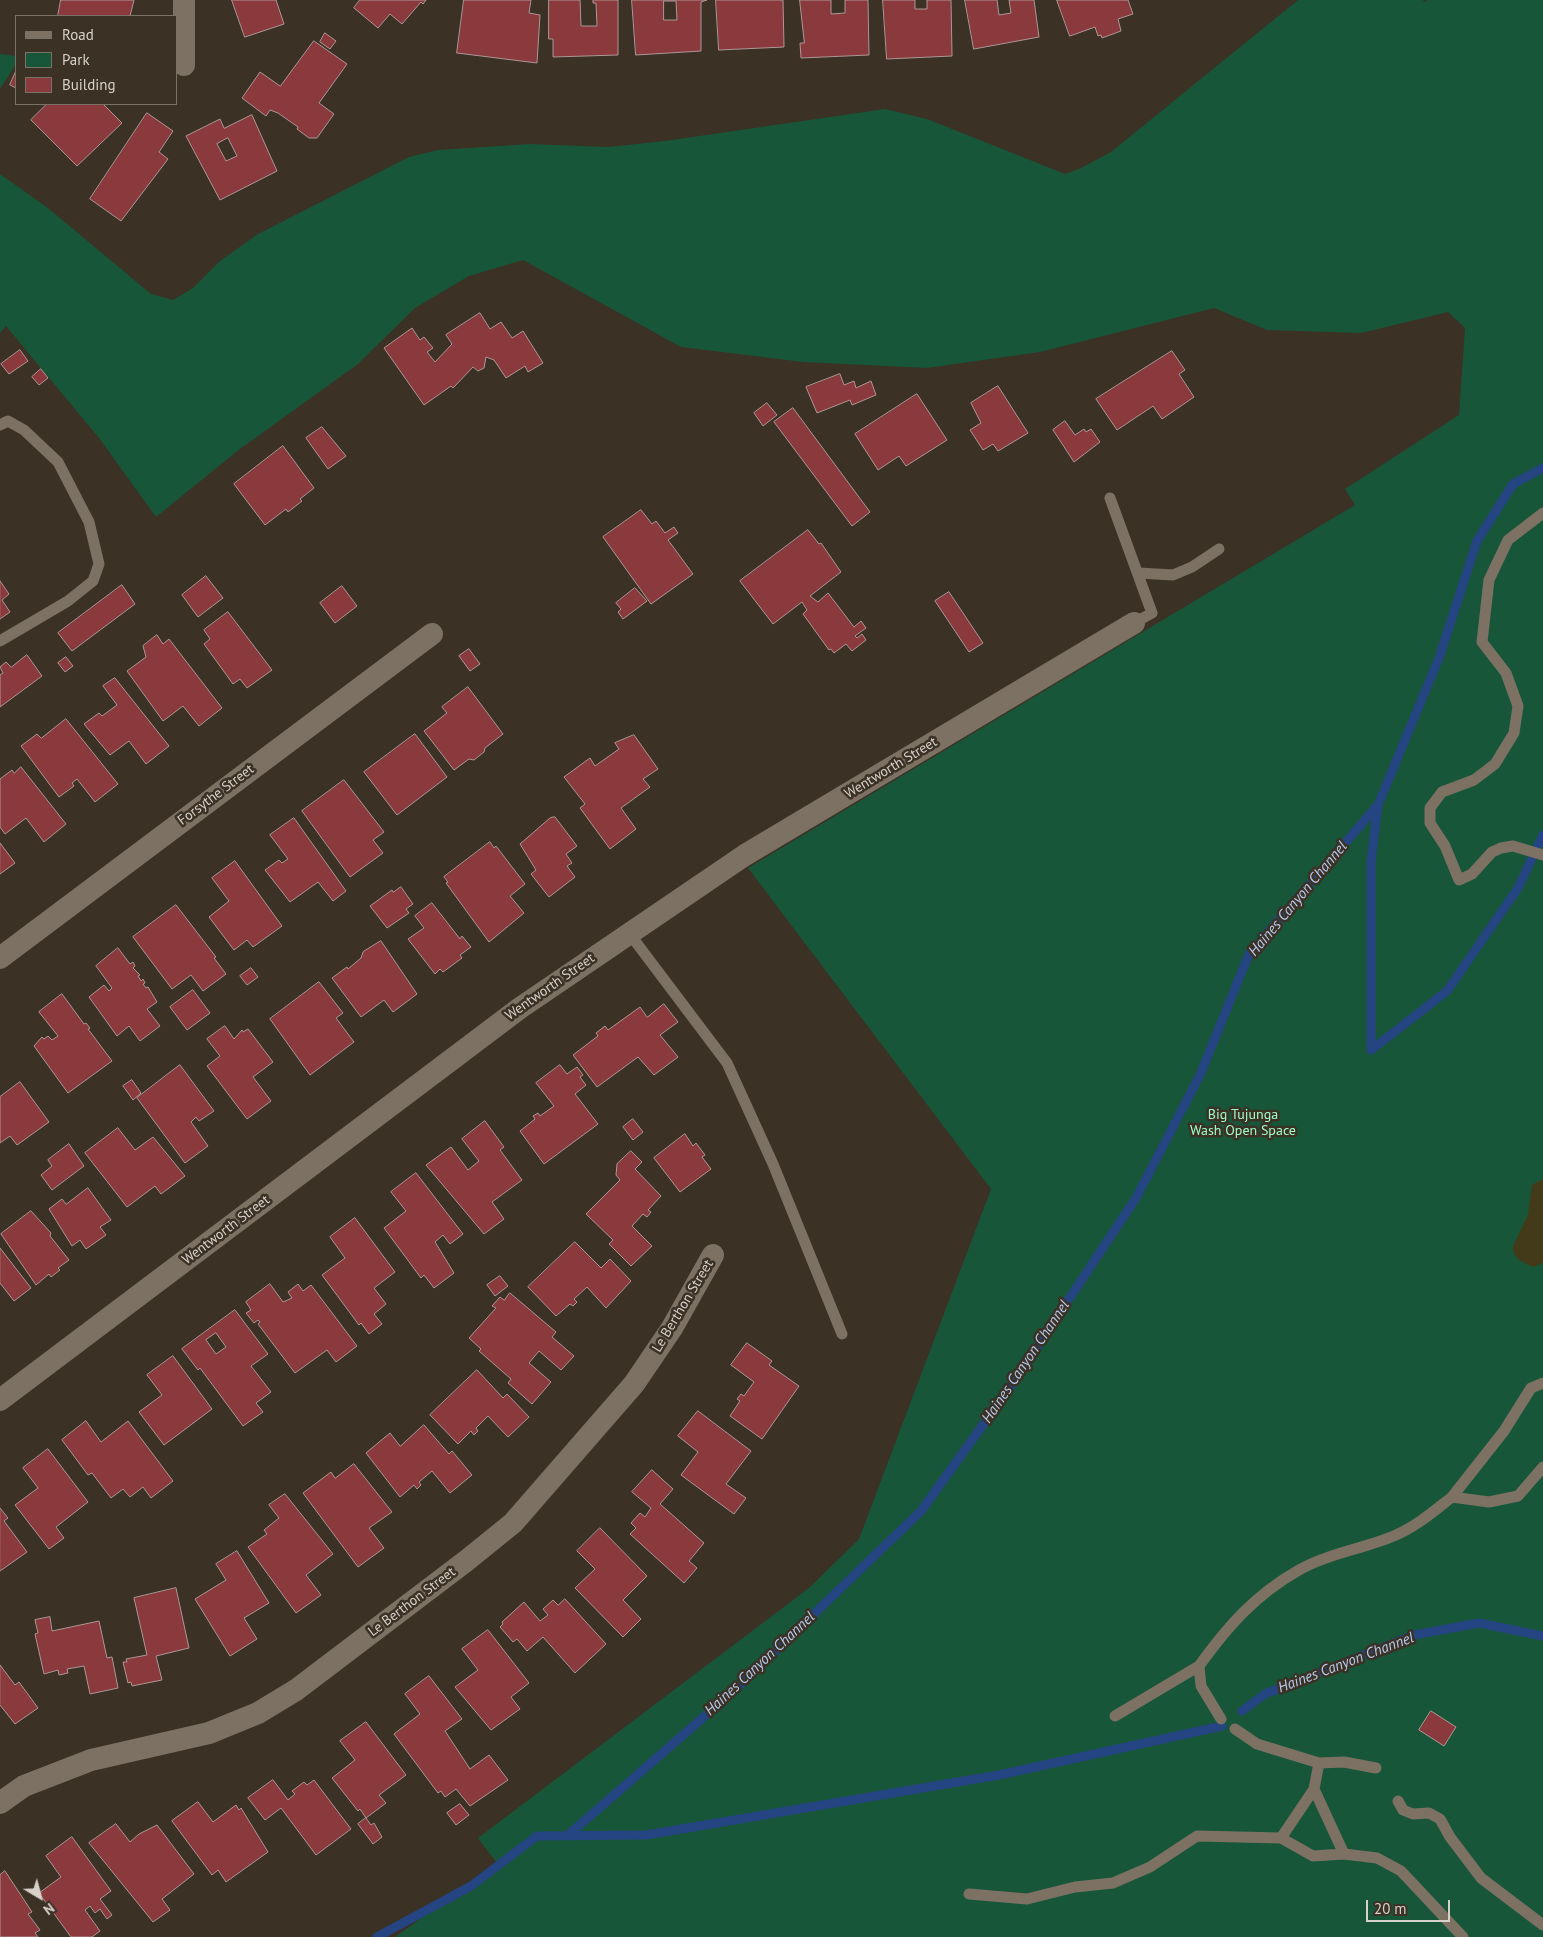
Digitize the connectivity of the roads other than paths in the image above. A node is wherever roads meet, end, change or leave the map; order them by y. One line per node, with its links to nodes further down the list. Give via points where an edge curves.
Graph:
1 (184, 0): 2 (street)
2 (184, 65)
3 (0, 425): 10 (lane, via 8,421 24,430 58,462 89,522 99,564 93,581)
4 (1110, 498): 7 (lane)
5 (1543, 514): 11 (lane, via 1508,540 1488,580 1482,642 1506,673 1518,706 1514,734 1495,764 1474,780 1442,792 1430,808 1430,823 1445,846 1459,880 1472,874 1492,852 1501,848 1513,846)
6 (1220, 549): 7 (lane, via 1173,575)
7 (1139, 573): 8 (lane, via 1152,612)
8 (1134, 623): 12 (street, Wentworth Street, via 745,855)
9 (432, 634): 13 (street, Forsythe Street)
10 (0, 641)
11 (1543, 855)
12 (629, 933): 15 (lane, via 727,1063 773,1164); 17 (street, Wentworth Street, via 520,1008)
13 (0, 958)
14 (713, 1254): 28 (street, Le Berthon Street, via 672,1328 634,1384 513,1522 466,1561 296,1690 258,1713 208,1733 91,1760 24,1786)
15 (842, 1334)
16 (1543, 1382): 19 (lane, via 1531,1388 1504,1431)
17 (0, 1400)
18 (1543, 1467): 19 (lane, via 1518,1496 1489,1502)
19 (1452, 1497): 20 (lane, via 1423,1520 1395,1536 1350,1549 1300,1570 1253,1601)
20 (1199, 1666): 21 (lane); 22 (lane, via 1201,1686)
21 (1115, 1716)
22 (1221, 1719)
23 (1235, 1728): 24 (lane, via 1257,1744)
24 (1318, 1763): 25 (lane, via 1344,1762); 26 (lane)
25 (1376, 1768)
26 (1314, 1790): 29 (lane); 30 (lane)
27 (1398, 1801): 32 (lane, via 1403,1810 1413,1814 1430,1813 1440,1819 1454,1844 1481,1878)
28 (0, 1803)
29 (1281, 1838): 30 (lane, via 1313,1856); 31 (lane, via 1197,1836 1150,1867 1113,1883 1076,1887 1027,1899)
30 (1344, 1854): 33 (lane, via 1377,1858 1401,1871)
31 (969, 1894)
32 (1543, 1924)
33 (1463, 1937)

